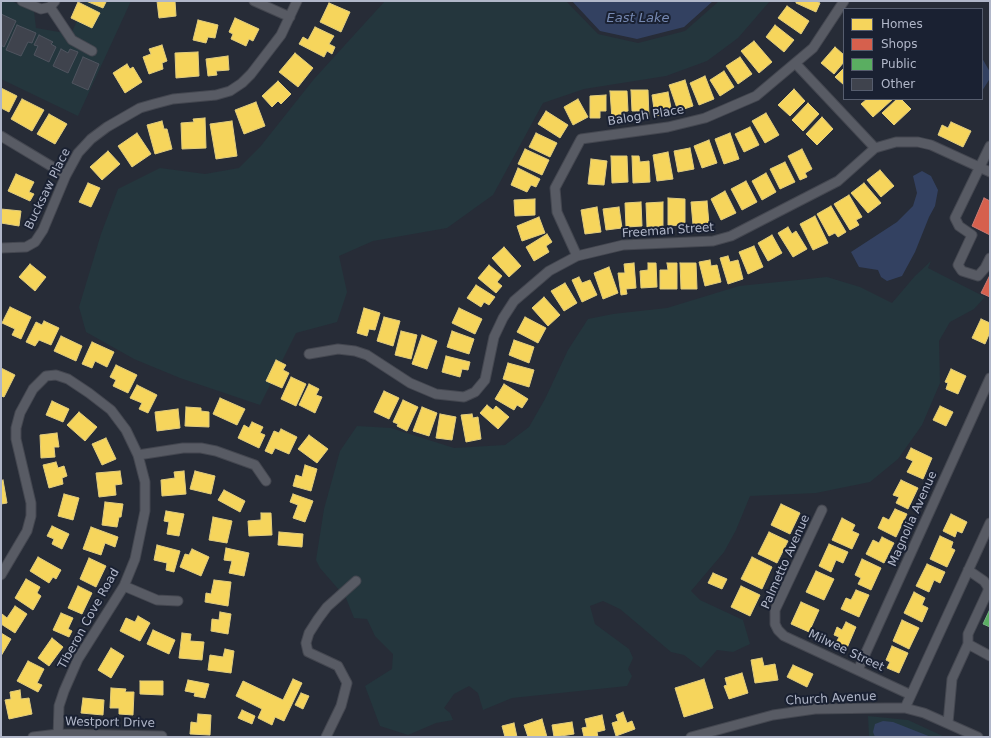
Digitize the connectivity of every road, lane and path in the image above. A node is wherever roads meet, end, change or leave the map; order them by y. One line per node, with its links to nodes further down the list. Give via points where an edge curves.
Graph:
1 (22, 1): 5 (street, via 41,9)
2 (254, 1): 6 (street)
3 (297, 1): 6 (street, Bucksaw Place)
4 (844, 1): 8 (street, Balogh Place, via 813,48)
5 (52, 4): 7 (street, via 72,40)
6 (290, 17): 14 (street, Bucksaw Place, via 281,36 242,83 230,91 216,95 173,99 140,108 91,139 78,153)
7 (92, 51)
8 (796, 64): 11 (street); 16 (street, Balogh Place, via 756,96 705,118 668,127 581,139 555,188 557,212)
9 (1, 136): 14 (street)
10 (990, 146): 12 (street)
11 (875, 148): 12 (street, Freeman Street, via 896,142 918,142); 16 (street, Freeman Street, via 838,181 731,236 713,241 623,245)
12 (981, 167): 13 (street, Freeman Street); 17 (street, via 955,218 959,226 972,236 958,265 962,270 978,276)
13 (990, 172)
14 (66, 175): 15 (street, Bucksaw Place, via 43,230 35,242 26,247)
15 (1, 248)
16 (577, 256): 18 (street, Freeman Street, via 549,271 514,301 494,337 485,380 475,392 464,397 436,394 410,383 366,355 355,351 338,348)
17 (990, 258)
18 (309, 354)
19 (990, 378): 32 (street, Magnolia Avenue)
20 (138, 455): 21 (street, via 183,448 216,451 255,466); 25 (street, Tiberon Cove Road, via 126,430 111,410 90,393 68,379 56,375 46,376 39,381 20,414 16,428 16,439 31,503 31,516 27,531); 27 (street, Tiberon Cove Road, via 145,482 145,511 135,559)
21 (266, 481)
22 (822, 510): 29 (street, Palmetto Avenue, via 775,610)
23 (990, 523): 24 (street)
24 (968, 570): 30 (street, via 984,581 988,591 968,634); 33 (street)
25 (1, 575)
26 (356, 581): 39 (street, via 327,608 309,633 306,644 308,652 338,666 347,682 341,706)
27 (124, 586): 28 (street, via 157,600); 36 (street, Tiberon Cove Road, via 78,659 70,677 59,706)
28 (178, 601)
29 (775, 624): 32 (street, Milwee Street, via 784,636)
30 (968, 644): 31 (street); 35 (street, via 952,679)
31 (990, 656)
32 (858, 670): 33 (street, Milwee Street)
33 (911, 695): 34 (street)
34 (904, 708): 35 (street); 40 (street, Church Avenue, via 815,709 773,715)
35 (948, 723): 41 (street)
36 (58, 735): 37 (street, Westport Drive); 38 (street)
37 (162, 736)
38 (33, 737)
39 (326, 737)
40 (691, 737)
41 (978, 737)

